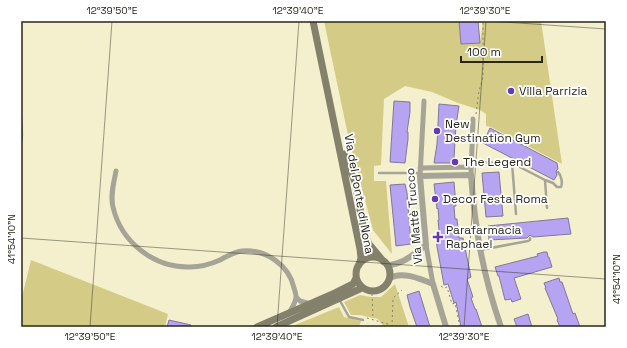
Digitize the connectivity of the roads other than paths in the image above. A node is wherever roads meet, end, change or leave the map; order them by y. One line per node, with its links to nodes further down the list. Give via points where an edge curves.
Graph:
1 (313, 21): 5 (main road, Via del Ponte di Nona)
2 (424, 101): 10 (street, Via Mattè Trucco)
3 (21, 118): 6 (lane)
4 (473, 119): 8 (street)
5 (335, 127): 20 (main road, Via del Ponte di Nona, via 354,182 365,236); 21 (main road, Via del Ponte di Nona, via 361,252)
6 (21, 142)
7 (512, 163): 8 (lane); 14 (lane); 16 (lane)
8 (471, 164): 10 (street); 13 (street)
9 (116, 171): 26 (street, via 112,206 118,223 126,236 147,255 170,265 190,267 204,265 241,251 260,252 278,261 286,270)
10 (420, 172): 12 (lane); 13 (street); 18 (street, Via Mattè Trucco)
11 (558, 172): 14 (lane, via 561,176 561,187)
12 (379, 173)
13 (471, 175): 19 (street)
14 (545, 180): 15 (lane)
15 (547, 208)
16 (516, 214)
17 (530, 238): 19 (lane, via 528,241)
18 (426, 244): 20 (street, via 395,265); 24 (street, Via Mattè Trucco)
19 (479, 250): 34 (street)
20 (385, 263): 21 (main road, via 370,258); 23 (main road, via 389,270)
21 (359, 264): 22 (main road)
22 (356, 278): 25 (main road); 28 (main road, via 348,287)
23 (389, 279): 24 (street, via 398,275); 25 (main road, via 384,287 376,291)
24 (433, 284): 33 (street, Via Mattè Trucco)
25 (362, 288): 27 (main road)
26 (296, 297): 28 (street); 29 (street)
27 (339, 299): 30 (lane, via 349,317); 32 (main road)
28 (311, 304): 29 (main road)
29 (289, 314): 31 (main road)
30 (363, 320)
31 (257, 327)
32 (276, 327)
33 (446, 327)
34 (501, 327)

